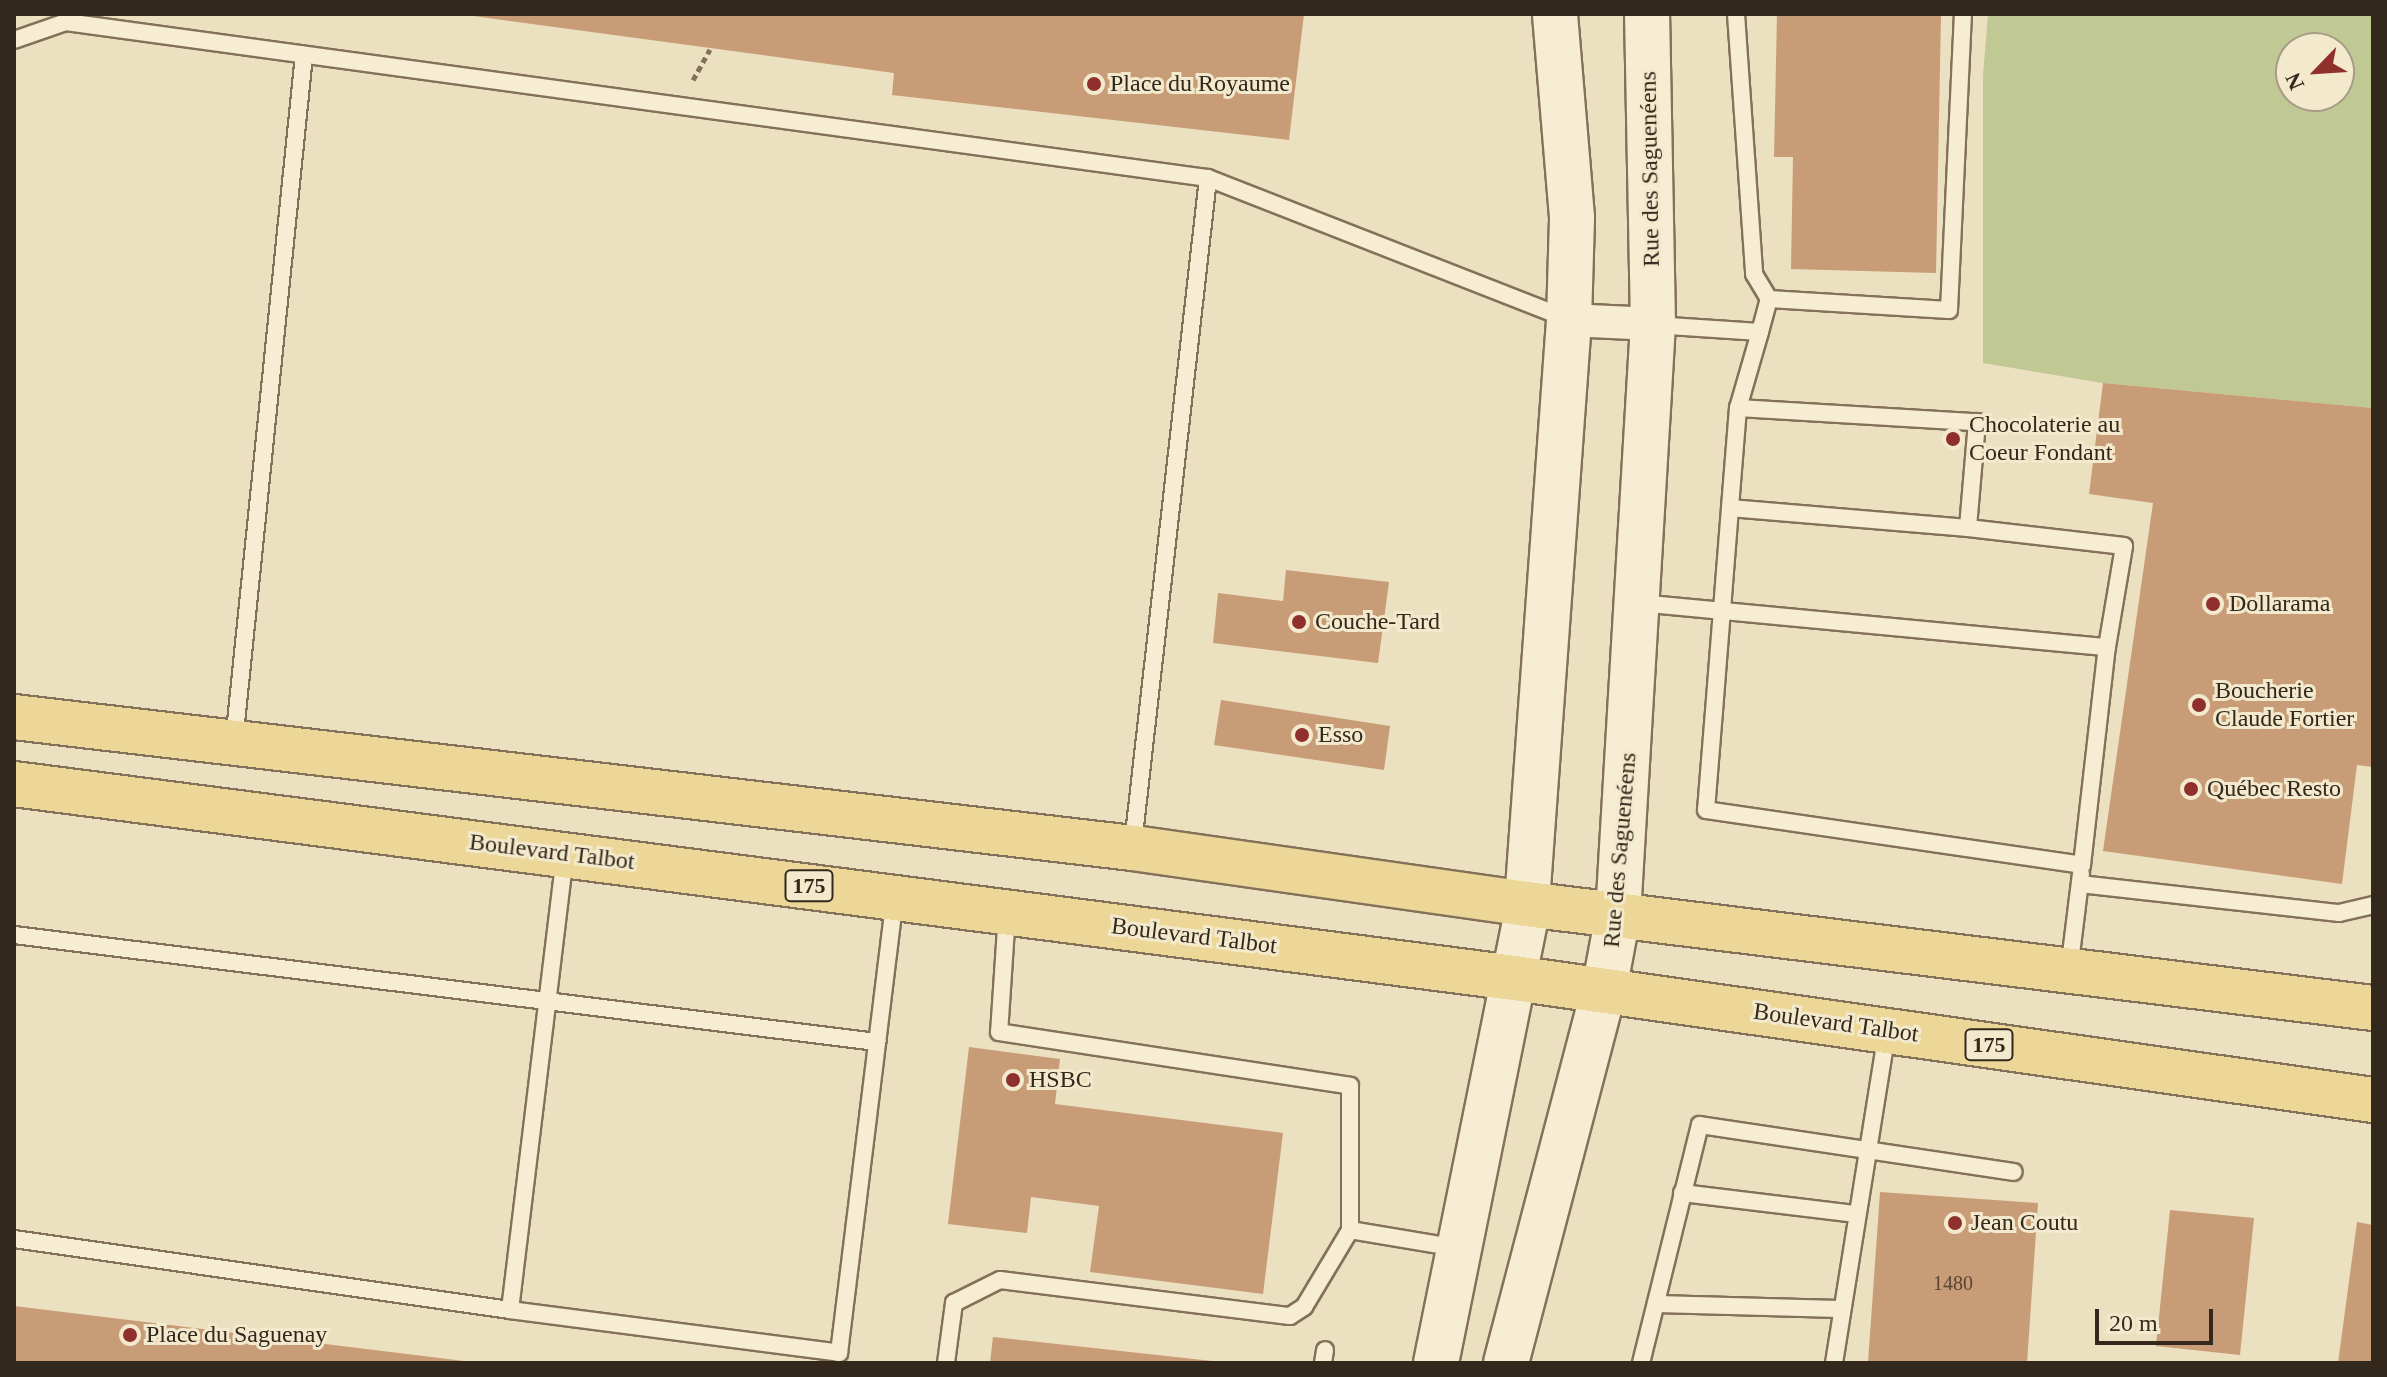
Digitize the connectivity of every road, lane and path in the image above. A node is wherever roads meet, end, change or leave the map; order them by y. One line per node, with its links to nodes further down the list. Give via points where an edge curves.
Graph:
1 (1555, 14): 9 (street, via 1572,217)
2 (1647, 14): 10 (street, Rue des Saguenéens)
3 (1736, 14): 8 (lane, via 1754,274)
4 (1963, 14): 8 (lane, via 1949,310)
5 (14, 40): 6 (lane, via 66,22)
6 (304, 55): 7 (lane); 19 (lane)
7 (1208, 178): 9 (lane); 21 (lane)
8 (1769, 299): 11 (lane)
9 (1569, 320): 10 (street); 26 (street)
10 (1653, 324): 11 (lane); 15 (street, Rue des Saguenéens)
11 (1760, 332): 12 (lane)
12 (1738, 408): 13 (lane); 14 (lane, via 1977,422)
13 (1730, 508): 14 (lane); 16 (lane)
14 (1968, 528): 17 (lane, via 2124,546)
15 (1638, 603): 16 (lane); 29 (street, Rue des Saguenéens)
16 (1721, 612): 17 (lane); 23 (lane, via 1706,810)
17 (2107, 647): 23 (lane)
18 (14, 717): 19 (main road)
19 (234, 743): 21 (main road)
20 (14, 784): 22 (main road, Boulevard Talbot / 175)
21 (1133, 848): 26 (main road)
22 (565, 854): 25 (main road, Boulevard Talbot / 175); 34 (lane)
23 (2082, 865): 24 (lane)
24 (2080, 884): 27 (lane, via 2339,913); 31 (lane)
25 (895, 897): 28 (main road, Boulevard Talbot / 175); 37 (lane)
26 (1526, 904): 29 (main road); 32 (street)
27 (2373, 905)
28 (1007, 912): 32 (main road, Boulevard Talbot / 175); 43 (lane, via 999,1032 1350,1086)
29 (1618, 915): 31 (main road); 33 (street, Rue des Saguenéens)
30 (14, 935): 34 (lane)
31 (2069, 971): 35 (main road)
32 (1514, 978): 33 (main road, Boulevard Talbot / 175); 45 (street)
33 (1604, 990): 36 (main road, Boulevard Talbot / 175); 52 (street, Rue des Saguenéens)
34 (547, 1002): 37 (lane); 48 (lane)
35 (2373, 1008)
36 (1887, 1031): 38 (main road, Boulevard Talbot / 175); 39 (lane)
37 (877, 1042): 49 (lane)
38 (2373, 1100)
39 (1867, 1153): 40 (lane); 41 (lane, via 1700,1125); 42 (lane)
40 (2013, 1172)
41 (1682, 1193): 42 (lane); 46 (lane)
42 (1855, 1214): 47 (lane)
43 (1350, 1230): 45 (lane); 50 (lane, via 1304,1307 1290,1316 1000,1280 954,1303)
44 (14, 1239): 48 (lane)
45 (1458, 1248): 51 (street)
46 (1656, 1304): 47 (lane); 53 (lane)
47 (1840, 1309): 54 (lane)
48 (510, 1310): 49 (lane)
49 (844, 1358)
50 (946, 1363)
51 (1436, 1363)
52 (1506, 1363)
53 (1641, 1363)
54 (1834, 1363)

